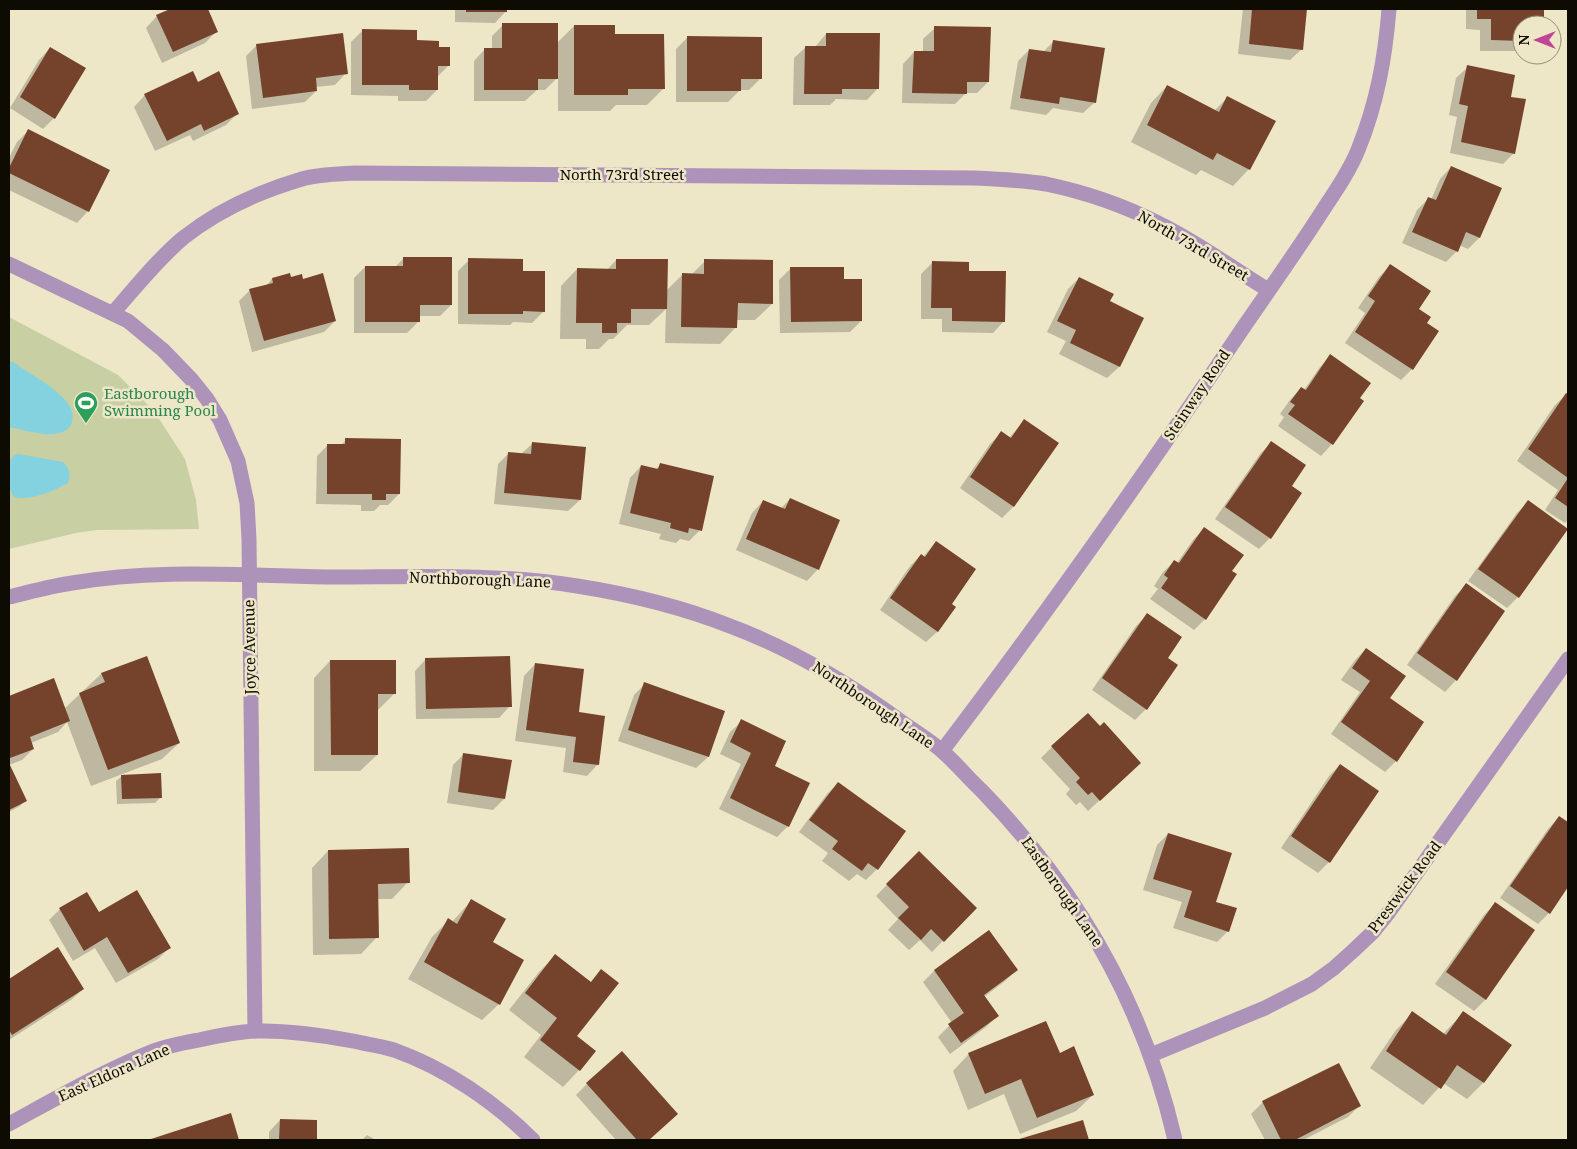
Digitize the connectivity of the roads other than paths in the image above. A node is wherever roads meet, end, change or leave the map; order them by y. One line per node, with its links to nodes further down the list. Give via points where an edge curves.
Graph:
1 (1389, 9): 3 (street, Steinway Road, via 1384,61 1357,152 1343,180)
2 (9, 264): 4 (street)
3 (1268, 290): 4 (street, North 73rd Street, via 1159,223 1124,208 1045,184 953,178 356,173 304,178 218,215 183,238); 8 (street, Steinway Road, via 1186,412)
4 (113, 313): 5 (street, Joyce Avenue, via 141,330 163,350 207,398 220,420 230,440 248,503)
5 (249, 575): 6 (street, Northborough Lane, via 137,576 75,582); 8 (street, Northborough Lane, via 507,579 576,586 654,602 730,625 812,664 880,706); 9 (street, Joyce Avenue)
6 (9, 597)
7 (1568, 658): 10 (street, Prestwick Road, via 1373,932 1312,984 1265,1008)
8 (942, 752): 10 (street, Eastborough Lane, via 1002,812 1086,921 1109,961)
9 (255, 1031): 11 (street, East Eldora Lane, via 220,1035 152,1052); 12 (street, East Eldora Lane, via 340,1038 392,1050 464,1086)
10 (1150, 1055): 13 (street, Eastborough Lane)
11 (9, 1124)
12 (533, 1140)
13 (1175, 1140)

